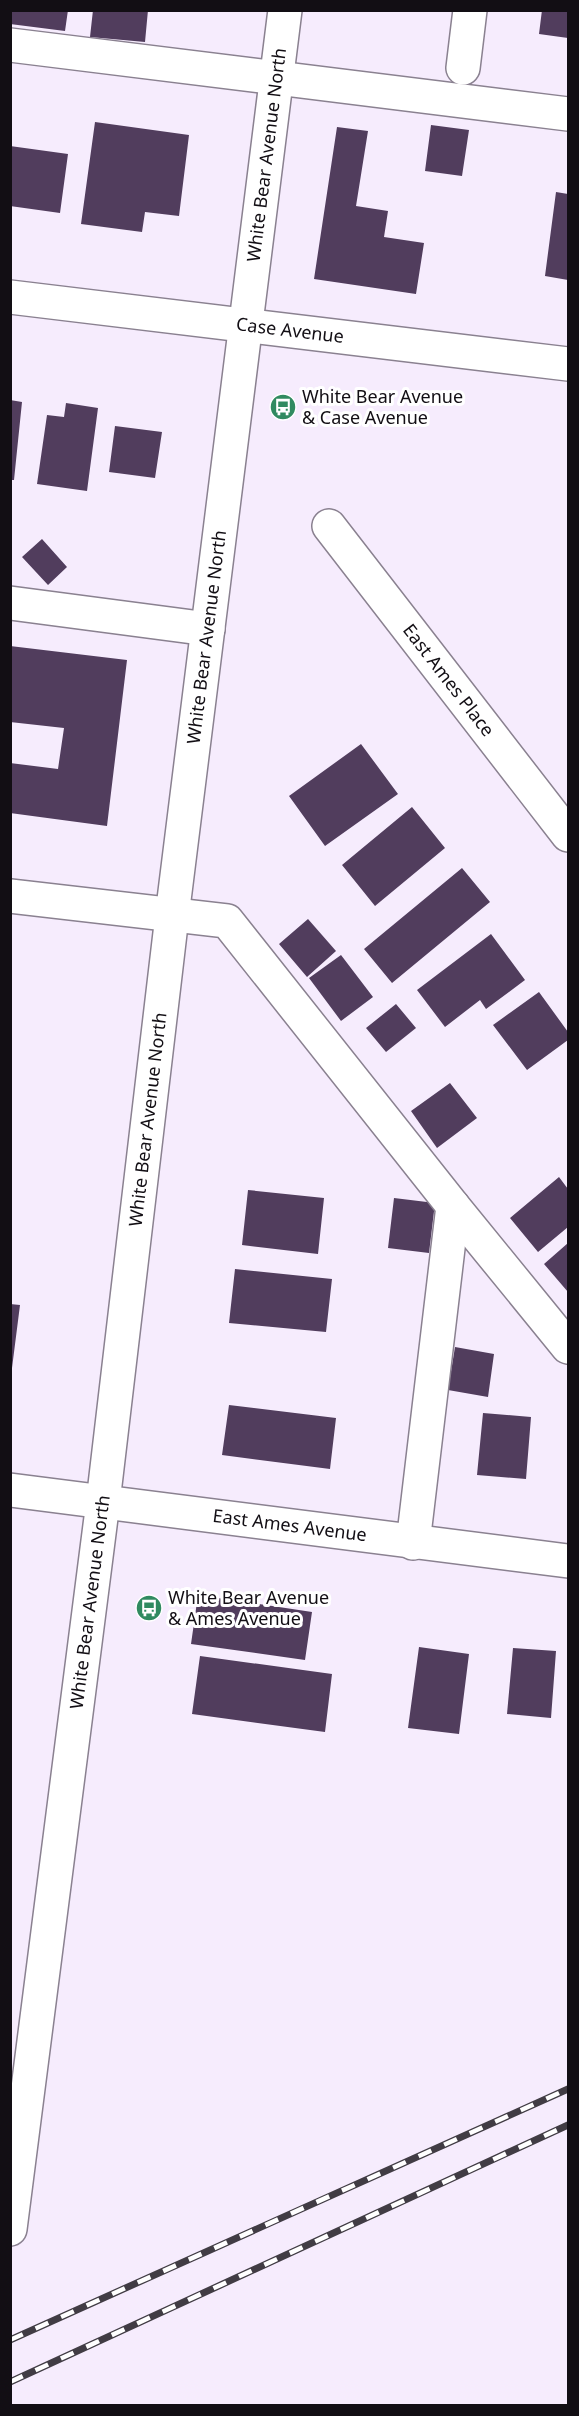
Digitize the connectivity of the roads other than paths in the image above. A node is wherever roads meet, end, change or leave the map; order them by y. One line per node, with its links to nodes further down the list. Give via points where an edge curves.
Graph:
1 (285, 10): 5 (main road, White Bear Avenue North)
2 (470, 10): 4 (main road)
3 (10, 45): 5 (main road)
4 (463, 68)
5 (277, 78): 6 (main road); 8 (main road, White Bear Avenue North)
6 (568, 114)
7 (10, 297): 8 (main road, Case Avenue)
8 (246, 326): 9 (main road, Case Avenue); 12 (main road, White Bear Avenue North)
9 (568, 364)
10 (329, 526): 13 (main road, East Ames Place)
11 (10, 603): 12 (main road)
12 (208, 629): 15 (main road, White Bear Avenue North)
13 (568, 835)
14 (10, 896): 15 (main road)
15 (172, 916): 16 (main road, via 228,921); 19 (main road, White Bear Avenue North)
16 (453, 1206): 17 (main road); 20 (main road)
17 (568, 1347)
18 (10, 1490): 19 (main road, East Ames Avenue)
19 (104, 1503): 20 (main road, East Ames Avenue); 22 (main road, White Bear Avenue North)
20 (413, 1543): 21 (main road, East Ames Avenue)
21 (568, 1561)
22 (10, 2229)

